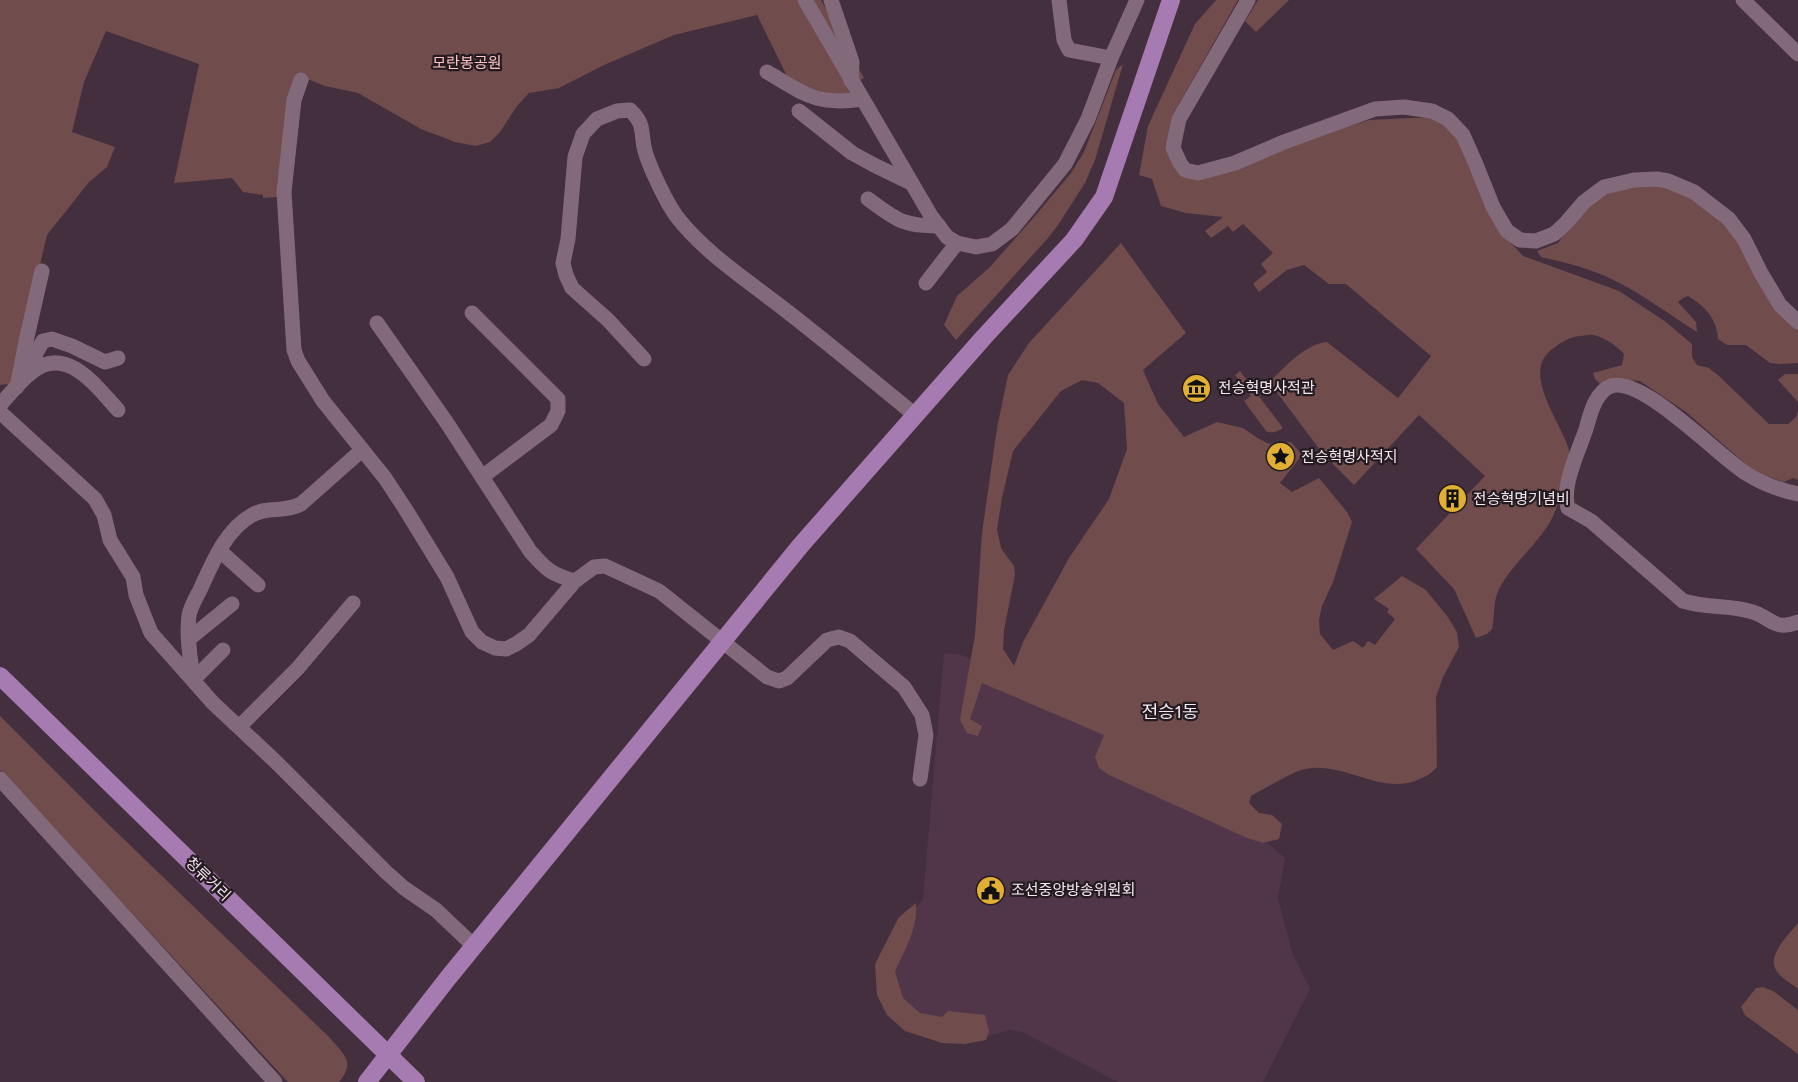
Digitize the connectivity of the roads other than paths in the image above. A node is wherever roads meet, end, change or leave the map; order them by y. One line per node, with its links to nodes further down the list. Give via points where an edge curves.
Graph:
1 (805, 0): 12 (street)
2 (831, 0): 12 (street, via 852,62)
3 (1059, 0): 9 (street, via 1069,50)
4 (1137, 0): 9 (street)
5 (1171, 0): 31 (main road, via 1104,197 1074,240)
6 (1248, 0): 22 (street, via 1179,119 1173,148 1185,170 1198,173 1235,163 1375,109 1404,107 1432,111 1448,119 1463,135 1493,207 1507,231 1520,240 1536,241 1554,234 1604,187 1635,180 1668,181 1694,192 1729,219 1780,304)
7 (1743, 0): 8 (street)
8 (1798, 54)
9 (1111, 58): 18 (street, via 1088,119 1065,164 1034,204 992,244 976,247)
10 (767, 72): 13 (street, via 812,98 827,102)
11 (301, 80): 32 (street, via 294,100 284,192 294,350 323,401)
12 (851, 81): 13 (street)
13 (862, 99): 15 (street)
14 (799, 111): 15 (street, via 852,153)
15 (911, 183): 17 (street)
16 (868, 199): 17 (street, via 897,220 917,226)
17 (939, 226): 18 (street)
18 (957, 243): 20 (street)
19 (42, 271): 27 (street)
20 (926, 283)
21 (472, 313): 33 (street, via 558,399 558,411 551,425)
22 (1798, 322)
23 (376, 323): 33 (street)
24 (118, 358): 26 (street, via 105,362 52,339 43,342 36,353)
25 (644, 359): 31 (street, via 572,288 563,263 575,158 583,134 597,119 617,111 630,110 639,118 645,151 662,190 675,215 695,237 732,271)
26 (33, 371): 27 (street); 29 (street, via 49,362 71,365)
27 (17, 387): 28 (street)
28 (0, 405)
29 (118, 410)
30 (0, 412): 45 (street, via 94,499 104,515 110,540 133,577 151,633)
31 (915, 414): 42 (main road)
32 (362, 450): 35 (street, via 301,504 252,515 236,528); 36 (street, via 406,510 447,577 472,632 482,642 506,649 516,644)
33 (482, 477): 36 (street, via 546,570)
34 (1798, 494): 40 (street, via 1779,490 1745,473 1649,397 1626,386 1611,386 1601,392 1593,406 1565,500 1568,508 1590,520 1683,601 1750,611 1786,626)
35 (220, 551): 37 (street); 41 (street, via 189,614)
36 (575, 581): 42 (street, via 594,567 605,566 659,591)
37 (258, 585)
38 (353, 603): 46 (street, via 298,668)
39 (232, 604): 41 (street)
40 (1798, 622)
41 (189, 639): 45 (street)
42 (721, 642): 47 (street, via 779,681 827,640 839,637 850,641 904,687 922,715 926,735); 49 (main road)
43 (223, 650): 45 (street)
44 (0, 676): 50 (main road, 청류거리)
45 (193, 680): 46 (street)
46 (239, 727): 49 (street, via 386,872 436,910)
47 (920, 778)
48 (0, 779): 51 (street)
49 (474, 946): 50 (main road)
50 (387, 1054): 52 (main road); 53 (main road, 청류거리)
51 (274, 1082)
52 (367, 1082)
53 (416, 1082)

